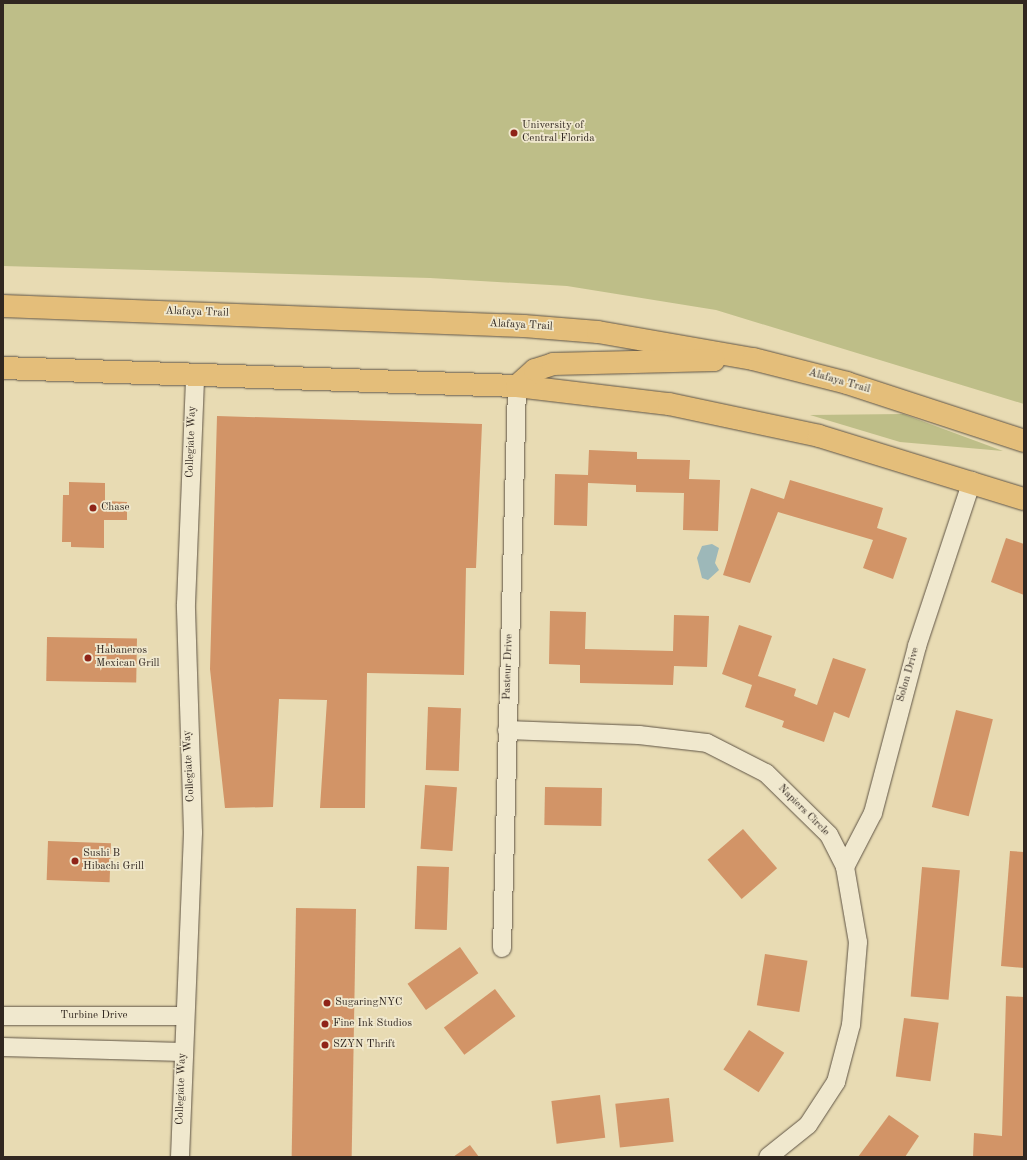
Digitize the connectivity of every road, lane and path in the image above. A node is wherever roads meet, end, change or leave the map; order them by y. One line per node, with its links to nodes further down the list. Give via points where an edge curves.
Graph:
1 (3, 306): 2 (main road, Alafaya Trail, via 524,326 668,342)
2 (754, 359): 5 (main road, via 553,364 535,370); 6 (main road, Alafaya Trail, via 847,383)
3 (3, 368): 4 (main road)
4 (195, 374): 5 (main road); 13 (street, Collegiate Way, via 186,604 193,832)
5 (517, 386): 7 (main road, via 669,404 746,418 893,456); 9 (street, Pasteur Drive)
6 (1024, 441)
7 (972, 481): 8 (main road); 10 (street, Solon Drive, via 917,646 873,812)
8 (1024, 499)
9 (507, 730): 10 (street, Napiers Circle, via 639,736 707,743 766,773 829,835); 11 (street, Pasteur Drive)
10 (845, 867): 17 (street, Napiers Circle, via 858,942 851,1024 844,1053 836,1082 808,1125)
11 (502, 948)
12 (3, 1016): 13 (street, Turbine Drive)
13 (184, 1016): 15 (street, Collegiate Way)
14 (3, 1047): 15 (street)
15 (184, 1052): 16 (street, Collegiate Way)
16 (180, 1157)
17 (768, 1157)

